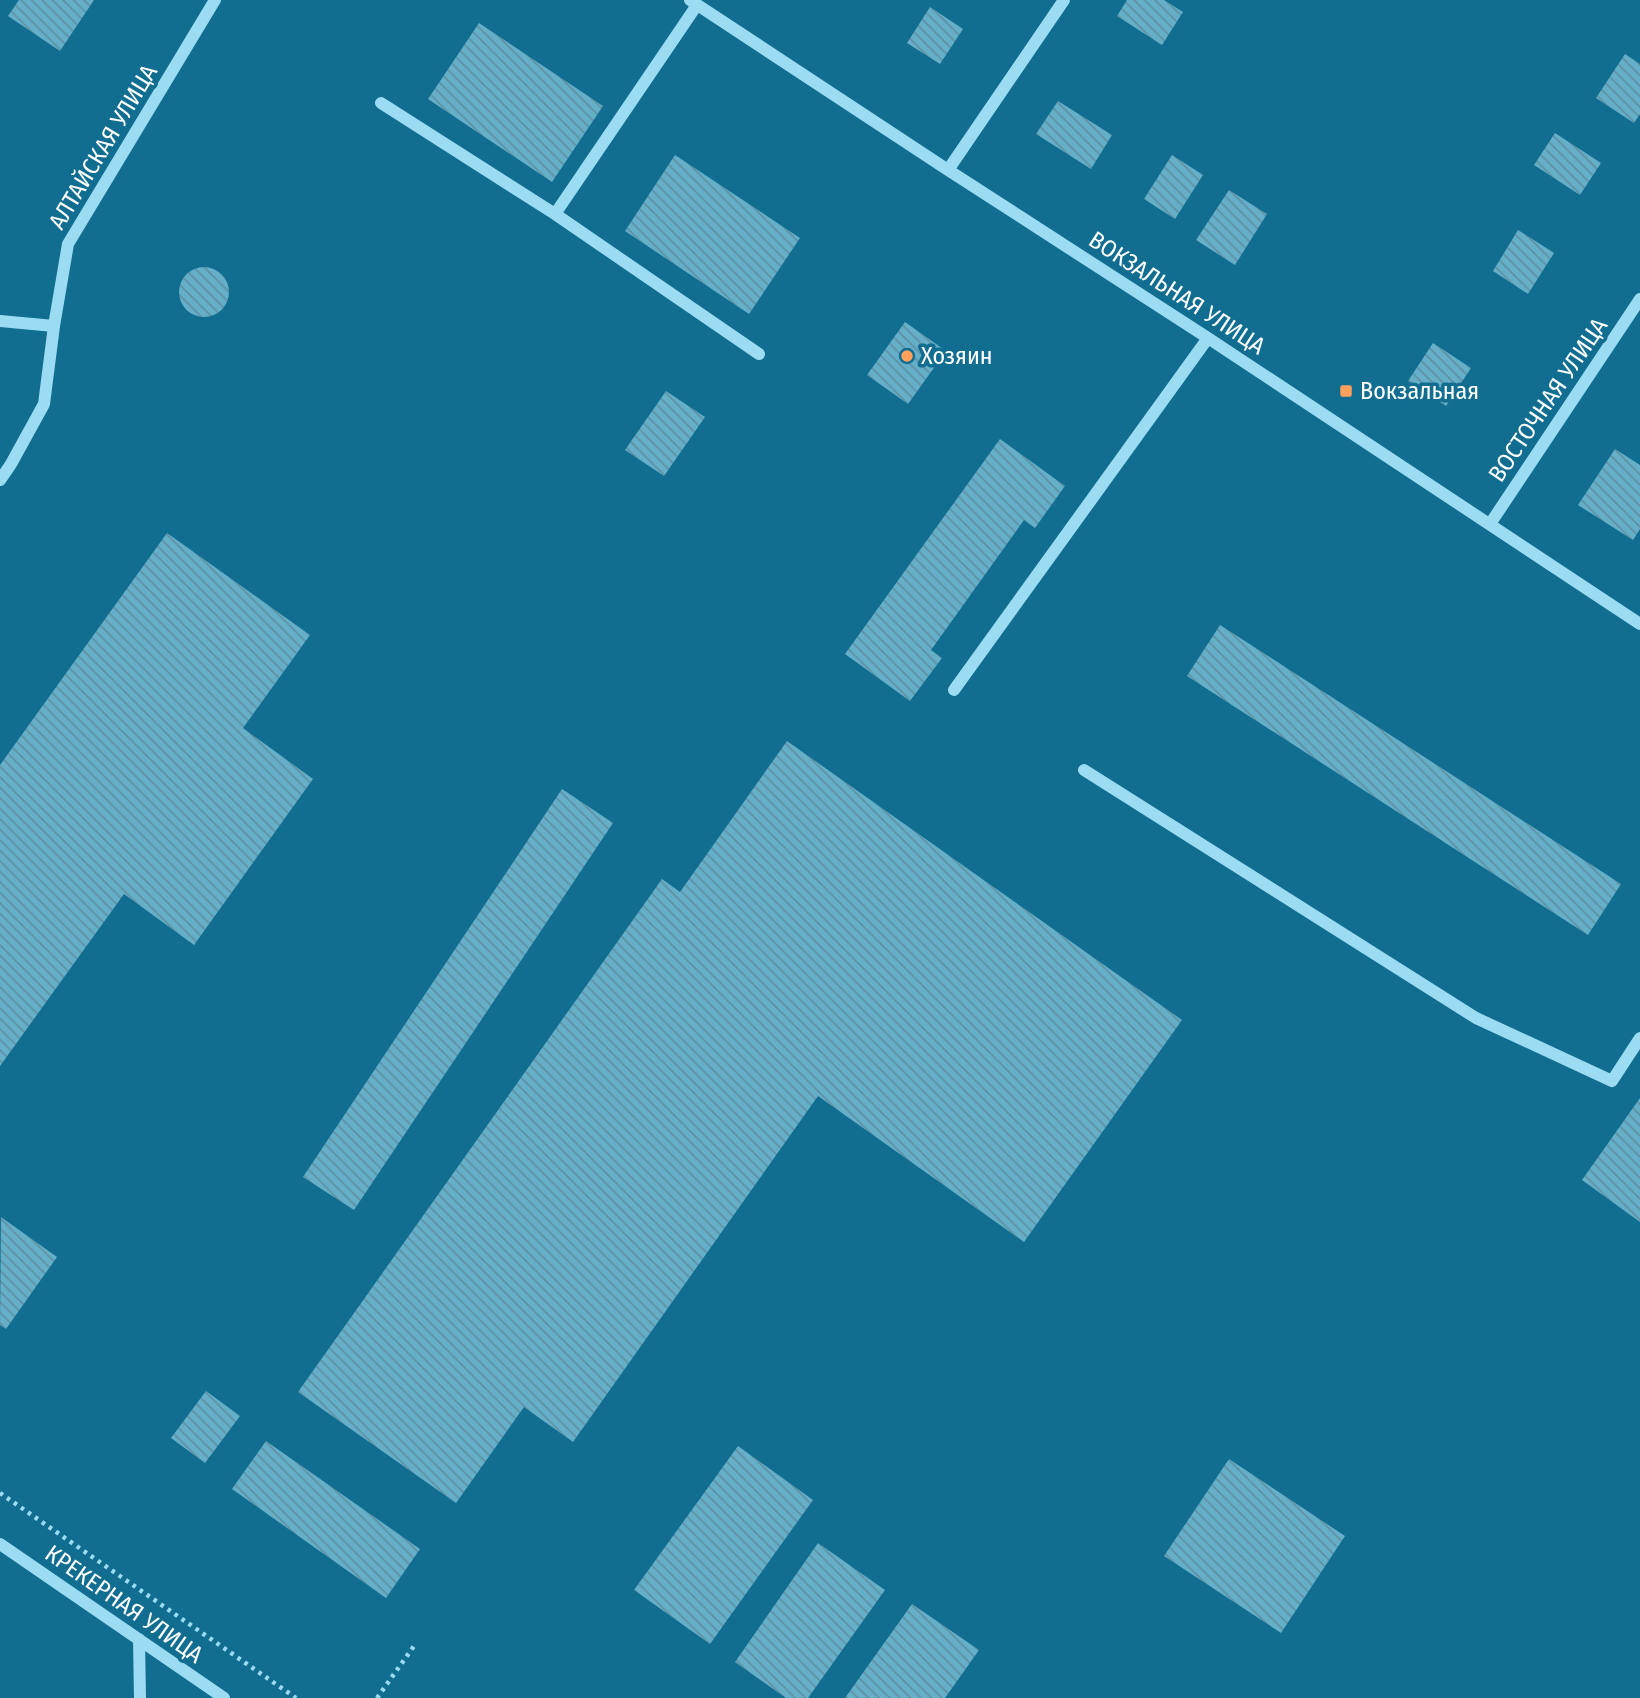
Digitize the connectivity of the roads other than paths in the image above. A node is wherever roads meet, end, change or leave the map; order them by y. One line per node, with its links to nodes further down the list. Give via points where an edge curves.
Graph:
1 (215, 0): 9 (street, АЛТАЙСКАЯ УЛИЦА, via 68,244)
2 (1064, 0): 5 (street)
3 (694, 2): 5 (street, ВОКЗАЛЬНАЯ УЛИЦА); 6 (street)
4 (382, 103): 6 (street)
5 (948, 170): 10 (street, ВОКЗАЛЬНАЯ УЛИЦА)
6 (555, 214): 11 (street)
7 (1640, 299): 13 (street, ВОСТОЧНАЯ УЛИЦА)
8 (0, 321): 9 (street)
9 (54, 326): 12 (street, АЛТАЙСКАЯ УЛИЦА, via 44,404)
10 (1208, 338): 13 (street, ВОКЗАЛЬНАЯ УЛИЦА); 15 (street)
11 (759, 354)
12 (0, 480)
13 (1490, 524): 14 (street, ВОКЗАЛЬНАЯ УЛИЦА)
14 (1640, 624)
15 (954, 690)
16 (1084, 770): 17 (street, via 1476,1018 1612,1081)
17 (1640, 1038)
18 (0, 1544): 19 (street, КРЕКЕРНАЯ УЛИЦА)
19 (139, 1639): 20 (street); 21 (street, КРЕКЕРНАЯ УЛИЦА)
20 (140, 1698)
21 (224, 1698)

